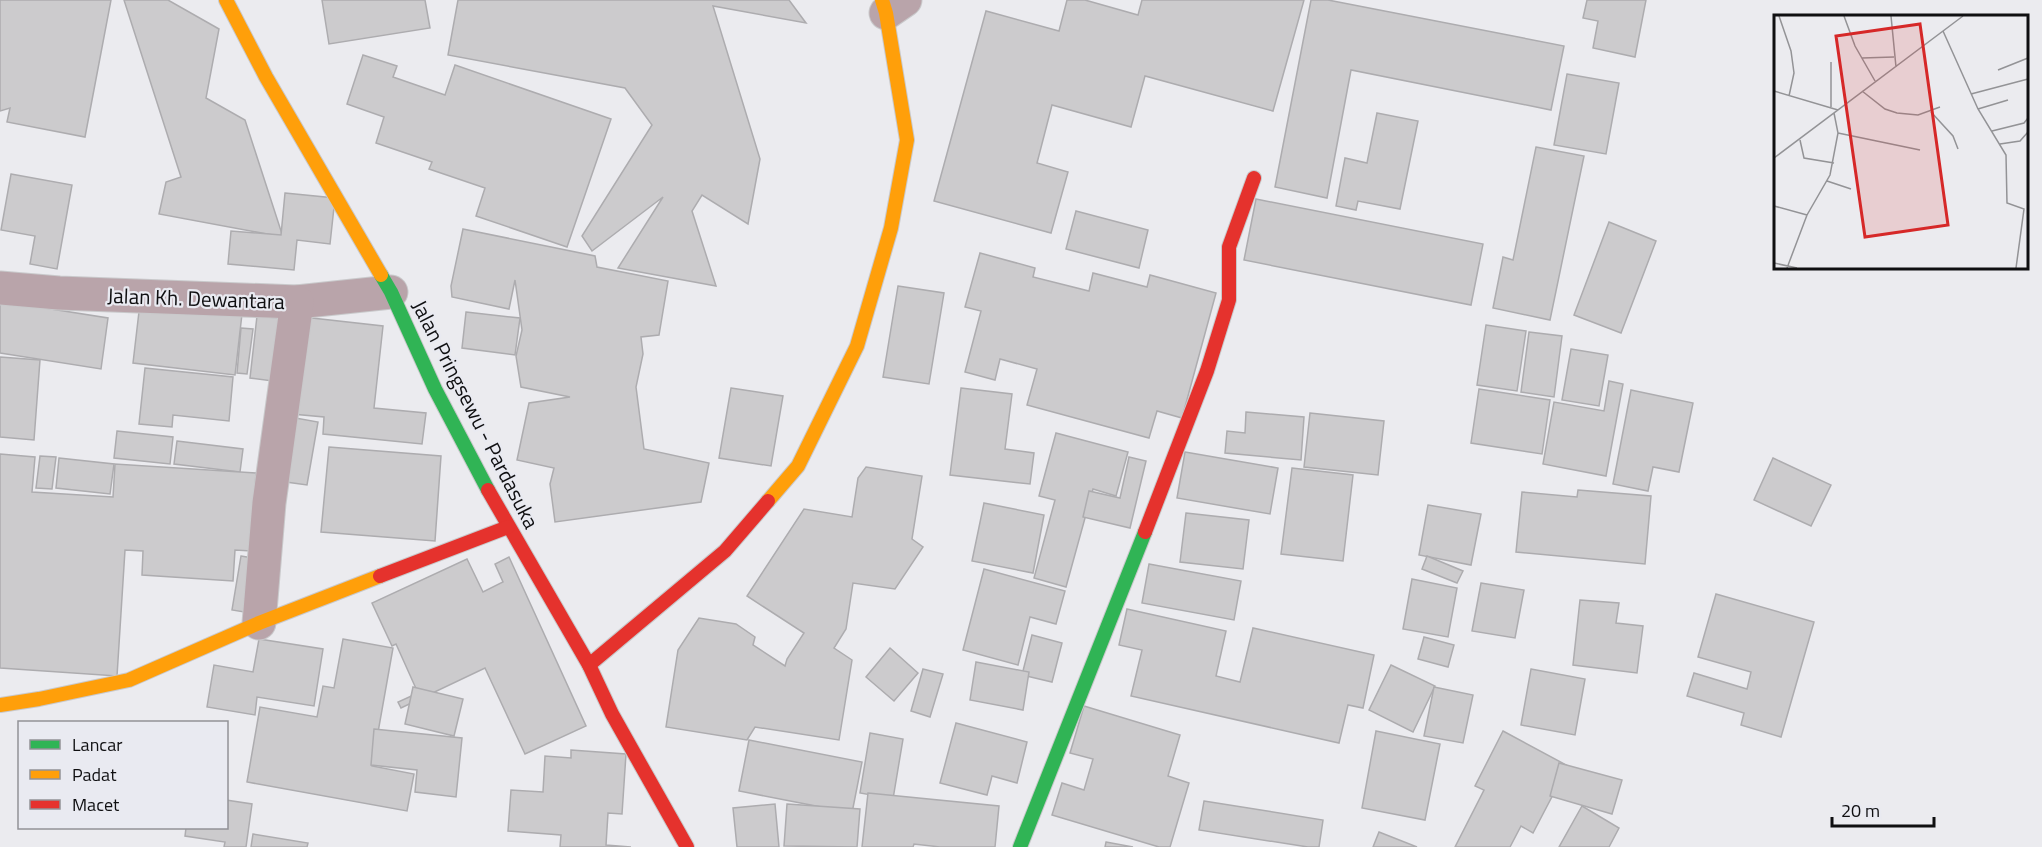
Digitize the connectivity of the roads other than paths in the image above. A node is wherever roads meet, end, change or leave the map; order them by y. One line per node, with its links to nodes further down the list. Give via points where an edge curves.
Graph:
1 (226, 0): 5 (street, Jalan Pringsewu - Pardasuka)
2 (891, 4): 9 (street, via 907,140 891,228 857,346 798,466 725,551)
3 (1254, 178): 12 (street, via 1229,247 1229,300 1207,371)
4 (0, 288): 6 (street, Jalan Kh. Dewantara)
5 (391, 291): 6 (street, Jalan Kh. Dewantara); 7 (street, Jalan Pringsewu - Pardasuka, via 435,389)
6 (297, 302): 8 (street, via 269,503)
7 (508, 527): 8 (street); 9 (street, Jalan Pringsewu - Pardasuka)
8 (259, 623): 10 (street, via 129,680)
9 (589, 665): 11 (street, Jalan Pringsewu - Pardasuka)
10 (0, 705)
11 (687, 847)
12 (1020, 847)

